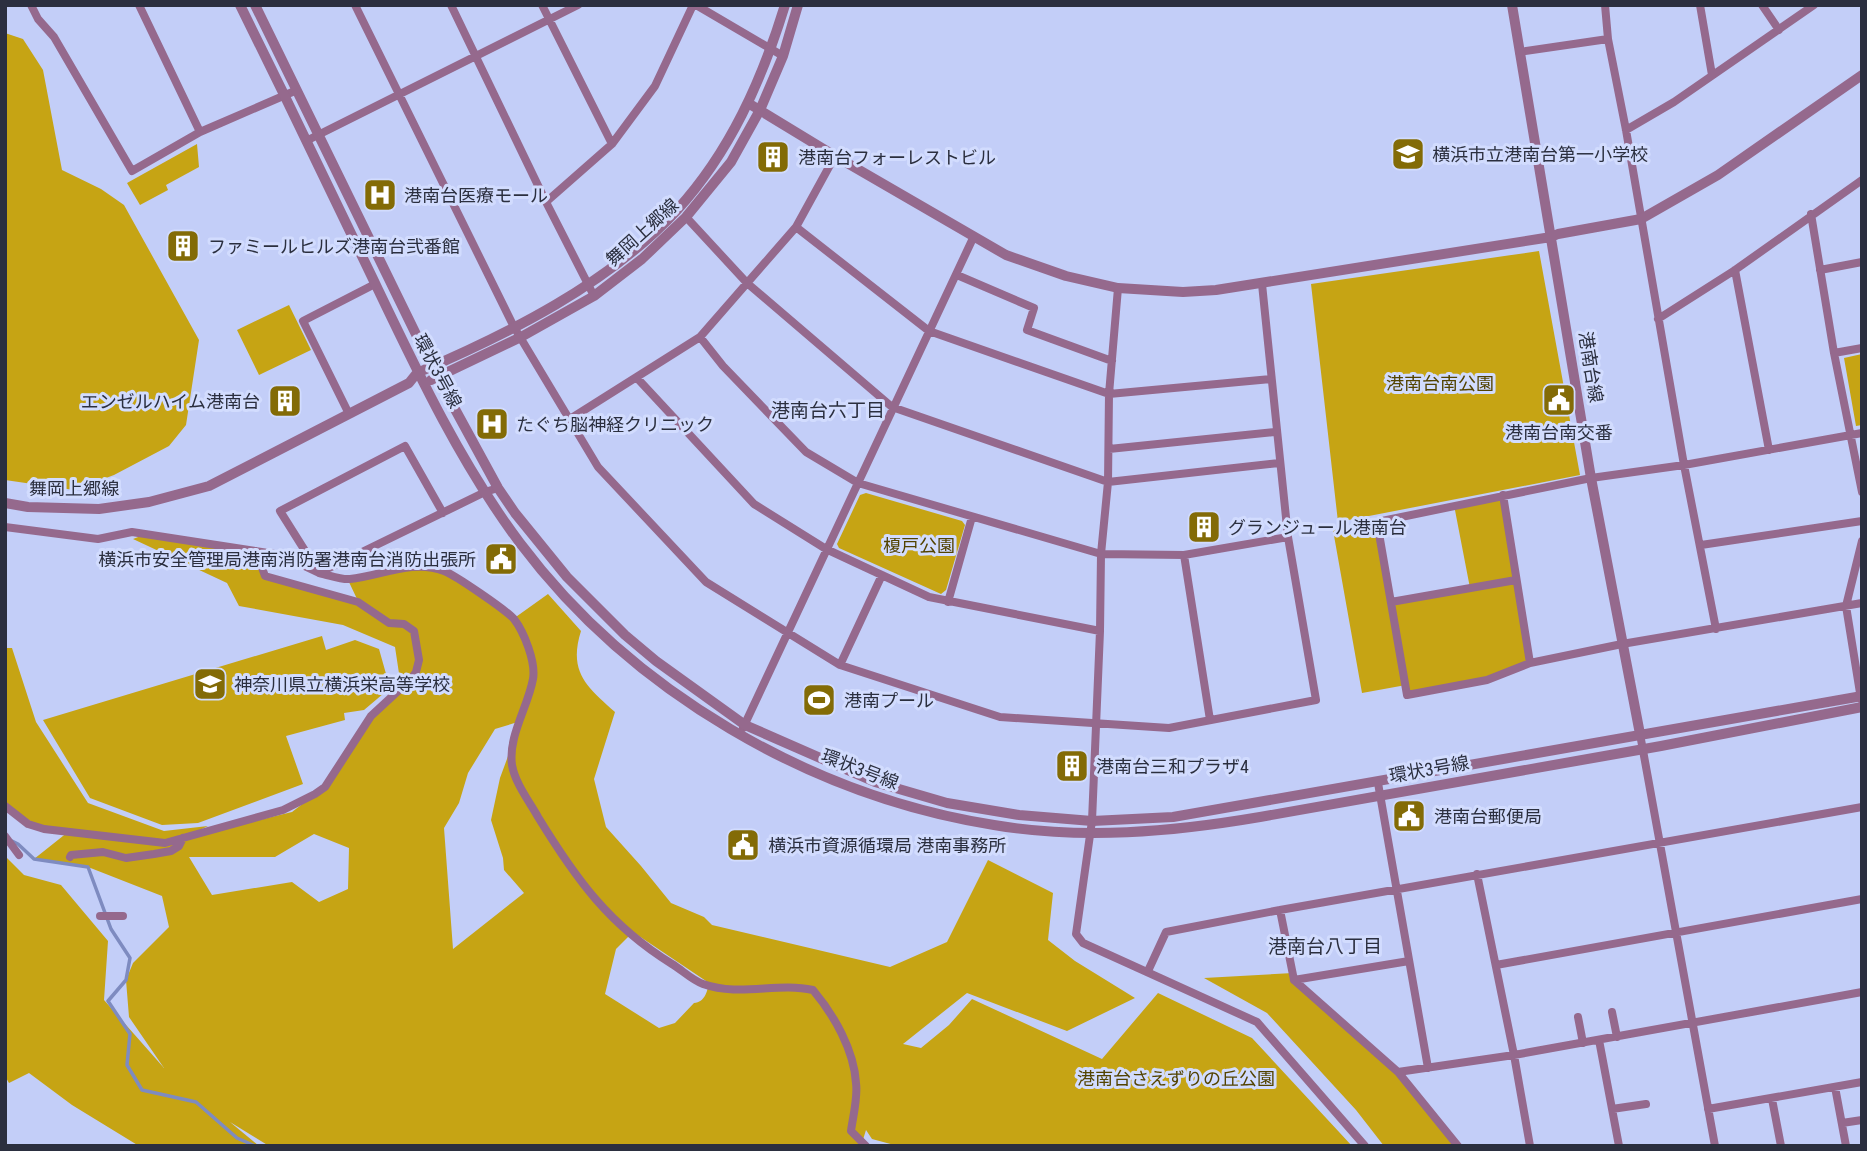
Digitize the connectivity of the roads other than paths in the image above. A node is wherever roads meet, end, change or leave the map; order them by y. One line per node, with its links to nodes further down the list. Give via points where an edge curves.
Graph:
1 (31, 5): 32 (street, via 132,171)
2 (139, 5): 32 (street)
3 (240, 5): 28 (street, 環状3号線)
4 (255, 5): 26 (street, 環状3号線)
5 (355, 5): 27 (street)
6 (451, 5): 23 (street)
7 (542, 5): 17 (street)
8 (578, 5): 17 (street)
9 (694, 5): 20 (street); 35 (street, via 654,86)
10 (785, 5): 20 (street, 舞岡上郷線)
11 (798, 5): 22 (street, 舞岡上郷線)
12 (1512, 5): 21 (street, 港南台線)
13 (1605, 5): 19 (street)
14 (1700, 5): 24 (street)
15 (1762, 5): 18 (street)
16 (1814, 5): 18 (street)
17 (549, 20): 23 (street); 35 (street)
18 (1779, 30): 24 (street)
19 (1608, 39): 21 (street); 31 (street)
20 (772, 50): 22 (street); 29 (street, 舞岡上郷線)
21 (1518, 52): 44 (street, 港南台線)
22 (783, 56): 30 (street, 舞岡上郷線)
23 (476, 57): 27 (street); 38 (street)
24 (1712, 75): 31 (street)
25 (1862, 75): 41 (street, via 1718,175)
26 (297, 90): 28 (street); 33 (street, 環状3号線)
27 (397, 94): 33 (street); 55 (street)
28 (285, 96): 32 (street); 34 (street, 環状3号線)
29 (748, 103): 30 (street); 53 (street, 舞岡上郷線, via 725,147 677,210)
30 (760, 110): 36 (street); 40 (street, 舞岡上郷線, via 731,162)
31 (1626, 130): 41 (street)
32 (201, 132)
33 (318, 134): 34 (street); 62 (street, 環状3号線)
34 (306, 141): 50 (street, 環状3号線)
35 (612, 144): 38 (street)
36 (835, 156): 42 (street); 43 (street)
37 (1862, 180): 39 (street)
38 (546, 202): 53 (street)
39 (1811, 214): 46 (street); 47 (street)
40 (686, 217): 49 (street); 53 (street, 舞岡上郷線, via 642,259)
41 (1641, 219): 44 (street); 54 (street)
42 (796, 227): 49 (street); 56 (street)
43 (974, 236): 48 (street); 52 (street, via 1036,266)
44 (1552, 237): 51 (street); 78 (street, 港南台線)
45 (1862, 262): 47 (street)
46 (1735, 270): 54 (street); 75 (street)
47 (1821, 270): 60 (street)
48 (957, 275): 56 (street); 61 (street, via 1034,308 1027,330)
49 (747, 283): 58 (street); 68 (street)
50 (375, 284): 64 (street, 環状3号線); 69 (street, via 303,321)
51 (1262, 284): 52 (street, via 1183,292); 66 (street)
52 (1118, 288): 61 (street)
53 (591, 290): 55 (street, 舞岡上郷線); 57 (street, 舞岡上郷線)
54 (1658, 319): 77 (street)
55 (514, 327): 57 (street); 62 (street, 舞岡上郷線)
56 (929, 331): 67 (street); 68 (street)
57 (521, 337): 63 (street, 舞岡上郷線); 70 (street)
58 (700, 337): 65 (street); 80 (street, via 806,452)
59 (1862, 348): 60 (street)
60 (1834, 353): 73 (street)
61 (1112, 361): 67 (street)
62 (432, 366): 63 (street, 環状3号線); 64 (street, 舞岡上郷線)
63 (438, 377): 64 (street, 舞岡上郷線); 81 (street, 環状3号線)
64 (420, 378): 69 (street, 舞岡上郷線); 82 (street, 環状3号線)
65 (637, 379): 70 (street); 93 (street, via 754,504)
66 (1271, 379): 67 (street); 71 (street)
67 (1109, 394): 74 (street)
68 (892, 407): 79 (street); 80 (street)
69 (349, 414): 85 (street, 舞岡上郷線, via 209,486 149,502 99,509)
70 (570, 419): 106 (street, via 598,467 706,582)
71 (1276, 432): 74 (street); 76 (street)
72 (1862, 433): 73 (street)
73 (1851, 435): 75 (street); 83 (street)
74 (1109, 449): 79 (street)
75 (1769, 450): 77 (street)
76 (1279, 463): 79 (street); 90 (street)
77 (1684, 465): 78 (street); 92 (street)
78 (1591, 478): 84 (street); 107 (street, 港南台線)
79 (1108, 482): 95 (street)
80 (858, 483): 87 (street); 93 (street)
81 (498, 488): 82 (street); 113 (street, 環状3号線, via 592,604 656,662)
82 (485, 492): 86 (street); 113 (street, 環状3号線, via 522,545 581,613 659,681)
83 (1862, 492)
84 (1503, 495): 99 (street); 101 (street, via 1377,522)
85 (5, 503)
86 (443, 513): 97 (street); 97 (street, via 405,446 279,511)
87 (972, 517): 95 (street); 100 (street)
88 (1862, 521): 92 (street)
89 (5, 527): 94 (street, via 99,539 132,532)
90 (1288, 537): 96 (street); 111 (street, via 1316,700)
91 (1862, 541): 103 (street)
92 (1701, 545): 104 (street)
93 (826, 549): 98 (street); 106 (street)
94 (256, 551): 97 (street, via 281,555); 122 (street, via 265,576 358,602 389,623 404,624 414,631 419,660 416,672 371,716 325,787 283,810)
95 (1101, 554): 96 (street); 105 (street)
96 (1184, 555): 111 (street)
97 (319, 573): 155 (street, via 348,580 393,569 445,571 513,619 533,669 510,751 513,769 570,870 631,936 703,984 749,991 796,986 813,990 837,1026 853,1066 857,1085 851,1131)
98 (882, 575): 100 (street); 109 (street)
99 (1516, 580): 101 (street); 108 (street)
100 (948, 602): 105 (street)
101 (1391, 602): 108 (street, via 1407,695 1487,680)
102 (1862, 603): 103 (street)
103 (1846, 606): 104 (street); 110 (street)
104 (1716, 629): 107 (street)
105 (1100, 631): 112 (street)
106 (787, 632): 109 (street); 113 (street)
107 (1622, 644): 108 (street); 114 (street, 港南台線)
108 (1530, 663)
109 (841, 665): 112 (street, via 1000,717)
110 (1861, 701): 114 (street, 環状3号線); 115 (street, 環状3号線)
111 (1210, 720): 112 (street, via 1169,728)
112 (1095, 722): 120 (street)
113 (742, 729): 120 (street, 環状3号線, via 875,782 947,803)
114 (1640, 734): 115 (street); 116 (street, 環状3号線)
115 (1643, 749): 117 (street, 環状3号線); 123 (street)
116 (1378, 783): 117 (street); 120 (street, 環状3号線)
117 (1380, 795): 120 (street, 環状3号線, via 1201,827); 127 (street)
118 (5, 806): 122 (street, via 28,824 44,829 144,842)
119 (1862, 807): 123 (street)
120 (1091, 827): 135 (street, via 1076,934 1083,943)
121 (5, 836): 124 (street)
122 (183, 838): 125 (street, via 171,851 154,854 126,858 103,852)
123 (1659, 844): 126 (street); 132 (street)
124 (17, 852)
125 (70, 857)
126 (1477, 874): 127 (street); 134 (street)
127 (1396, 889): 129 (street); 133 (street)
128 (1862, 899): 132 (street)
129 (1280, 910): 135 (street, via 1166,932); 136 (street)
130 (100, 916): 131 (street)
131 (118, 916)
132 (1675, 933): 134 (street); 140 (street)
133 (1409, 961): 136 (street); 145 (street)
134 (1496, 965): 144 (street)
135 (1148, 971): 156 (street, via 1258,1022)
136 (1294, 979): 146 (street)
137 (1862, 992): 140 (street)
138 (1612, 1012): 141 (street)
139 (1578, 1017): 143 (street)
140 (1692, 1022): 141 (street); 152 (street)
141 (1617, 1037): 142 (street)
142 (1599, 1040): 143 (street); 151 (street)
143 (1583, 1043): 144 (street)
144 (1514, 1055): 145 (street); 158 (street)
145 (1428, 1068): 146 (street)
146 (1398, 1072): 157 (street)
147 (1862, 1082): 148 (street)
148 (1835, 1087): 149 (street); 154 (street)
149 (1772, 1099): 152 (street); 161 (street)
150 (1646, 1104): 151 (street)
151 (1612, 1109): 159 (street)
152 (1708, 1109): 160 (street)
153 (1862, 1120): 154 (street)
154 (1842, 1123): 162 (street)
155 (866, 1146)
156 (1365, 1146)
157 (1458, 1146)
158 (1530, 1146)
159 (1619, 1146)
160 (1715, 1146)
161 (1781, 1146)
162 (1846, 1146)

